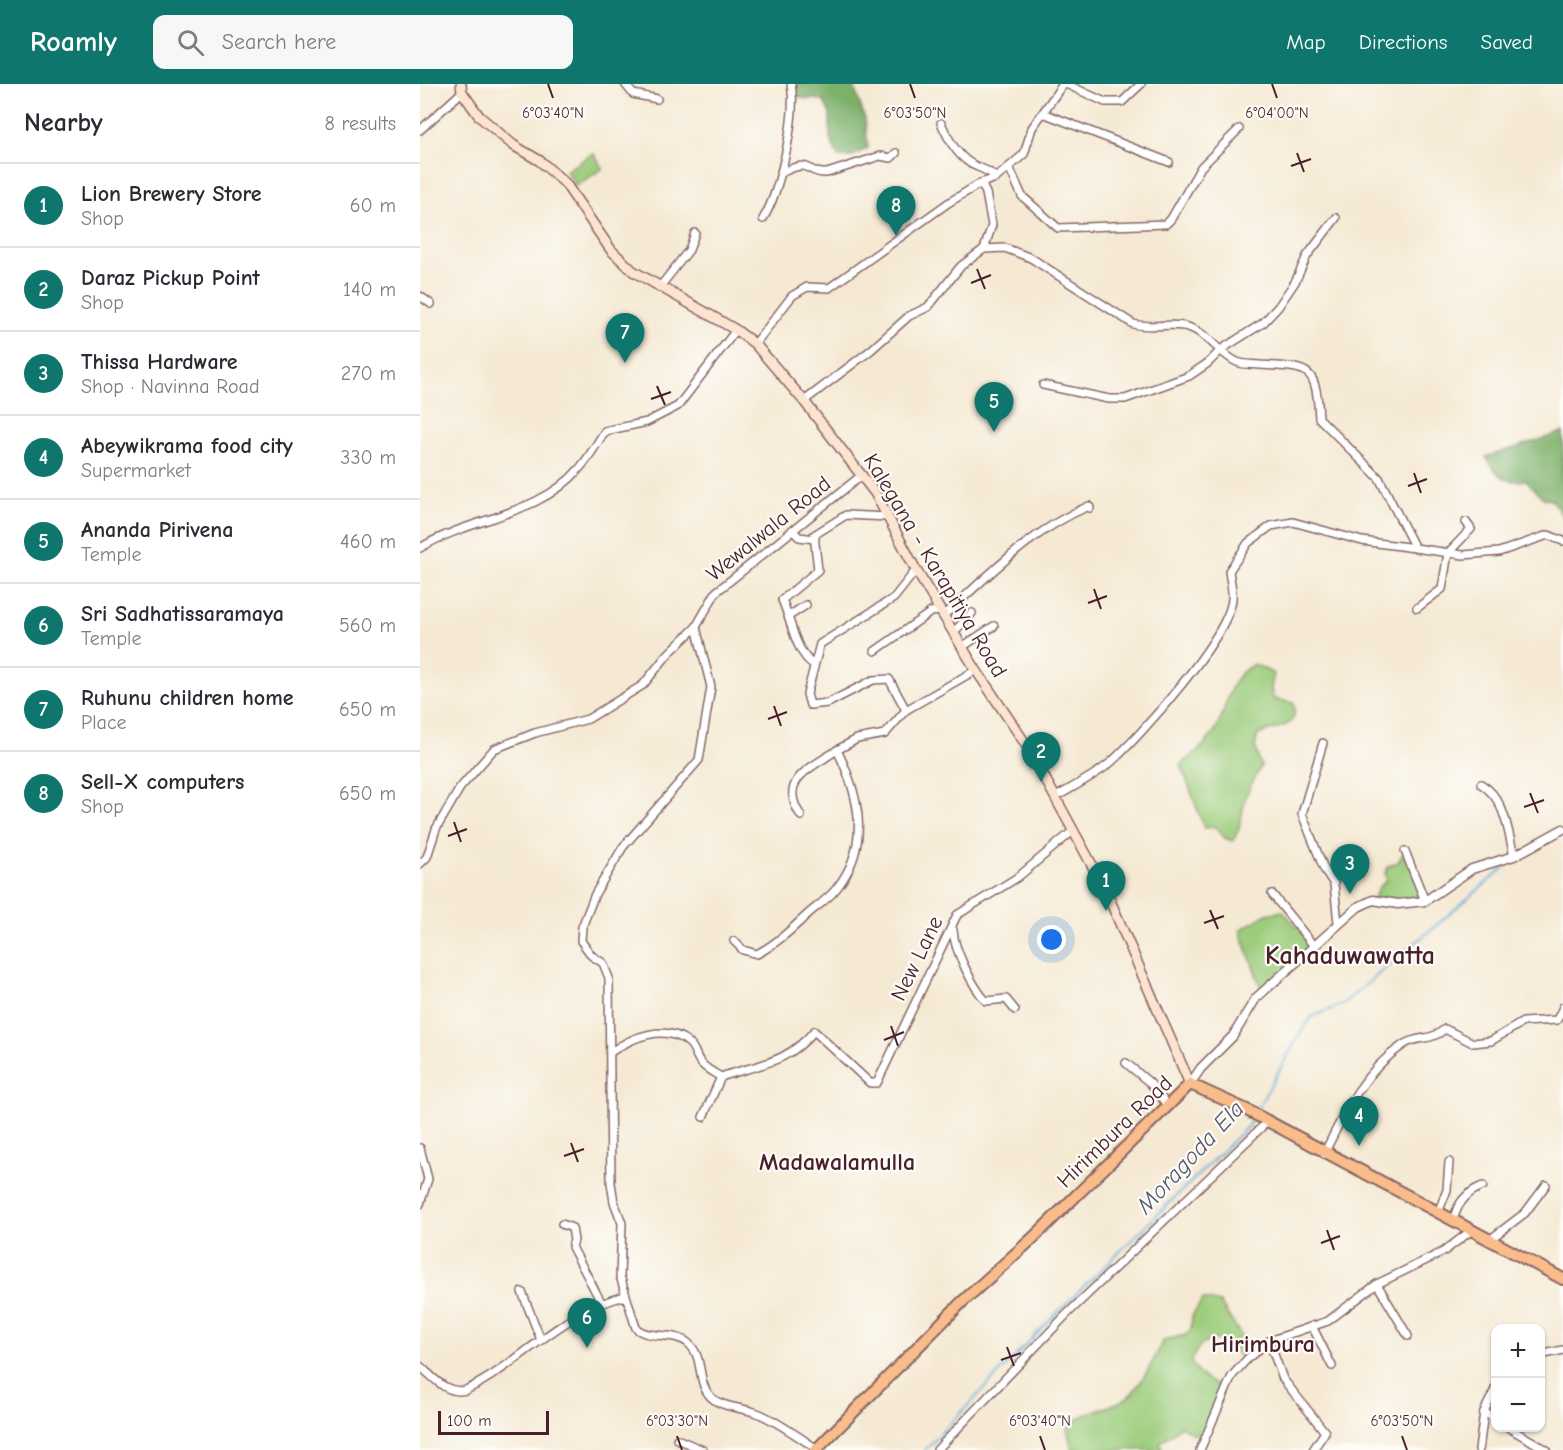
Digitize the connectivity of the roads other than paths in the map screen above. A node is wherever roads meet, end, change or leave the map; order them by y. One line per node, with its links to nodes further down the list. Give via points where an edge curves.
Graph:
1 (625, 84): 6 (street, via 633,94)
2 (791, 84): 14 (street, via 791,114)
3 (1065, 84): 4 (street, via 1105,102 1122,102); 7 (street)
4 (1141, 84)
5 (461, 88): 10 (street); 21 (main road, Kalegana - Karapitiya Road, via 479,116 565,183 611,250)
6 (657, 99)
7 (1043, 113): 12 (street); 13 (street, via 1032,128 1024,154)
8 (941, 123): 15 (street, via 952,144 970,164)
9 (1239, 129): 13 (street, via 1201,167 1172,219 1156,226 1058,228 1022,196)
10 (420, 130)
11 (896, 153): 14 (street, via 891,158 880,156 827,173 797,165)
12 (1169, 162)
13 (1009, 167): 15 (street)
14 (781, 173): 18 (street)
15 (996, 178): 16 (street)
16 (981, 183): 20 (street, via 992,225); 25 (street, via 829,288 807,287 792,296)
17 (1336, 218): 26 (street, via 1307,256 1278,307 1263,323)
18 (763, 219)
19 (695, 233): 21 (street, via 689,250)
20 (984, 249): 26 (street, via 1005,248 1031,258 1133,324 1149,328 1187,326); 28 (street, via 961,266 928,307 909,316)
21 (659, 288): 24 (main road, Kalegana - Karapitiya Road)
22 (420, 296): 23 (street)
23 (431, 304)
24 (736, 330): 25 (main road, Kalegana - Karapitiya Road); 36 (street, via 678,406 647,422 605,431 579,469 550,494 510,513 458,528)
25 (755, 344): 28 (main road, Kalegana - Karapitiya Road)
26 (1222, 349): 27 (street, via 1189,376 1125,399); 37 (street, via 1242,364 1291,366 1307,371 1317,384 1319,417 1379,478)
27 (1043, 385)
28 (804, 401): 29 (main road, Kalegana - Karapitiya Road)
29 (862, 475): 31 (main road, Kalegana - Karapitiya Road); 33 (street, Wewalwala Road)
30 (1090, 508): 43 (street, via 1061,518 1035,534)
31 (888, 517): 34 (street, via 846,514 814,535); 39 (main road, Kalegana - Karapitiya Road)
32 (1466, 522): 38 (street, via 1471,529)
33 (792, 530): 34 (street, via 799,537); 46 (street, Wewalwala Road, via 716,592)
34 (815, 539): 44 (street, via 818,570 782,600)
35 (1563, 541): 38 (street, via 1548,535 1499,552)
36 (420, 548)
37 (1415, 548): 38 (street); 56 (street, via 1362,541 1293,522 1271,526 1248,543 1229,571 1232,599 1227,616 1189,676 1111,762)
38 (1448, 553): 41 (street, via 1442,589)
39 (916, 570): 43 (main road, Kalegana - Karapitiya Road); 50 (street, via 894,598 820,644)
40 (806, 605): 44 (street)
41 (1417, 608)
42 (972, 613): 47 (street)
43 (942, 614): 47 (main road, Kalegana - Karapitiya Road); 49 (street, via 931,612)
44 (789, 616): 50 (street, via 798,644)
45 (994, 626): 48 (street)
46 (696, 627): 62 (street, Wewalwala Road, via 643,685 588,718 494,749 460,788); 71 (street, via 711,687 699,760 623,846 595,894 582,927 581,941 603,963 609,978)
47 (953, 633): 48 (main road, Kalegana - Karapitiya Road)
48 (962, 647): 51 (main road, Kalegana - Karapitiya Road)
49 (874, 651)
50 (814, 665): 52 (street, via 807,694 810,705 828,703 873,680 890,679)
51 (976, 670): 52 (street); 56 (main road, Kalegana - Karapitiya Road)
52 (906, 710): 54 (street, via 885,734 857,739)
53 (1323, 743): 65 (street, via 1302,814 1334,884)
54 (837, 750): 57 (street, via 795,780 790,791); 67 (street, via 854,789 859,818 857,854 836,889 773,946 757,954 743,950)
55 (1482, 784): 61 (street, via 1494,794 1502,811)
56 (1056, 797): 59 (main road, Kalegana - Karapitiya Road)
57 (801, 816)
58 (1563, 829): 61 (street)
59 (1074, 830): 66 (street, New Lane, via 1018,877 957,915); 74 (main road, Kalegana - Karapitiya Road, via 1105,889)
60 (1405, 851): 64 (street)
61 (1514, 856): 64 (street, via 1472,869)
62 (420, 864)
63 (1272, 894): 68 (street)
64 (1425, 901): 65 (street, via 1373,900)
65 (1338, 923): 68 (street)
66 (952, 928): 70 (street, via 953,942 975,989 986,1001 1006,999); 73 (street, New Lane, via 877,1083 870,1083 814,1031 802,1046 779,1061)
67 (734, 941)
68 (1314, 946): 74 (street, via 1256,998 1233,1036)
69 (1563, 1007): 79 (street, via 1557,1020 1523,1022 1491,1041 1473,1043 1446,1029 1426,1040 1405,1043 1358,1087)
70 (1015, 1010)
71 (611, 1052): 73 (street, via 628,1040 674,1034 690,1044 700,1063); 92 (street, via 611,1183 622,1223 620,1275)
72 (1126, 1064): 75 (street, via 1150,1083)
73 (721, 1077): 76 (street)
74 (1190, 1084): 75 (main road, Hirimbura Road); 77 (main road, Hirimbura Road)
75 (1167, 1105): 108 (main road, Hirimbura Road, via 1033,1238 962,1302)
76 (703, 1117)
77 (1264, 1120): 79 (main road, Hirimbura Road); 109 (street, via 1067,1314)
78 (420, 1148): 83 (street, via 428,1179)
79 (1324, 1154): 84 (main road, Hirimbura Road)
80 (1449, 1162): 84 (street, via 1448,1190)
81 (1546, 1185): 88 (street, via 1525,1213)
82 (1483, 1186): 85 (street, via 1466,1196 1456,1208)
83 (420, 1204)
84 (1438, 1213): 85 (main road, Hirimbura Road)
85 (1453, 1221): 87 (main road, Hirimbura Road)
86 (562, 1224): 93 (street, via 572,1228 572,1247)
87 (1472, 1230): 88 (main road, Hirimbura Road); 90 (street, via 1443,1251)
88 (1488, 1241): 89 (main road, Hirimbura Road)
89 (1563, 1279)
90 (1377, 1284): 94 (street, via 1328,1321); 95 (street)
91 (522, 1292): 96 (street)
92 (625, 1296): 93 (street); 108 (street, via 640,1332 679,1338 694,1349 710,1396 721,1404 761,1414)
93 (601, 1302): 96 (street, via 576,1314)
94 (1312, 1326): 97 (street); 101 (street)
95 (1408, 1336)
96 (541, 1340): 100 (street, via 474,1386 457,1392 447,1389)
97 (1269, 1341): 110 (street, via 1232,1376); 111 (street, via 1282,1379 1325,1432)
98 (1563, 1350): 99 (street)
99 (1545, 1354)
100 (420, 1366)
101 (1332, 1366)
102 (1491, 1397): 103 (street)
103 (1484, 1412): 104 (street); 112 (street)
104 (1491, 1416)
105 (1516, 1432): 113 (street)
106 (677, 1438): 107 (street)
107 (703, 1450)
108 (816, 1450)
109 (937, 1450)
110 (1200, 1450)
111 (1313, 1450)
112 (1479, 1450)
113 (1547, 1450)

